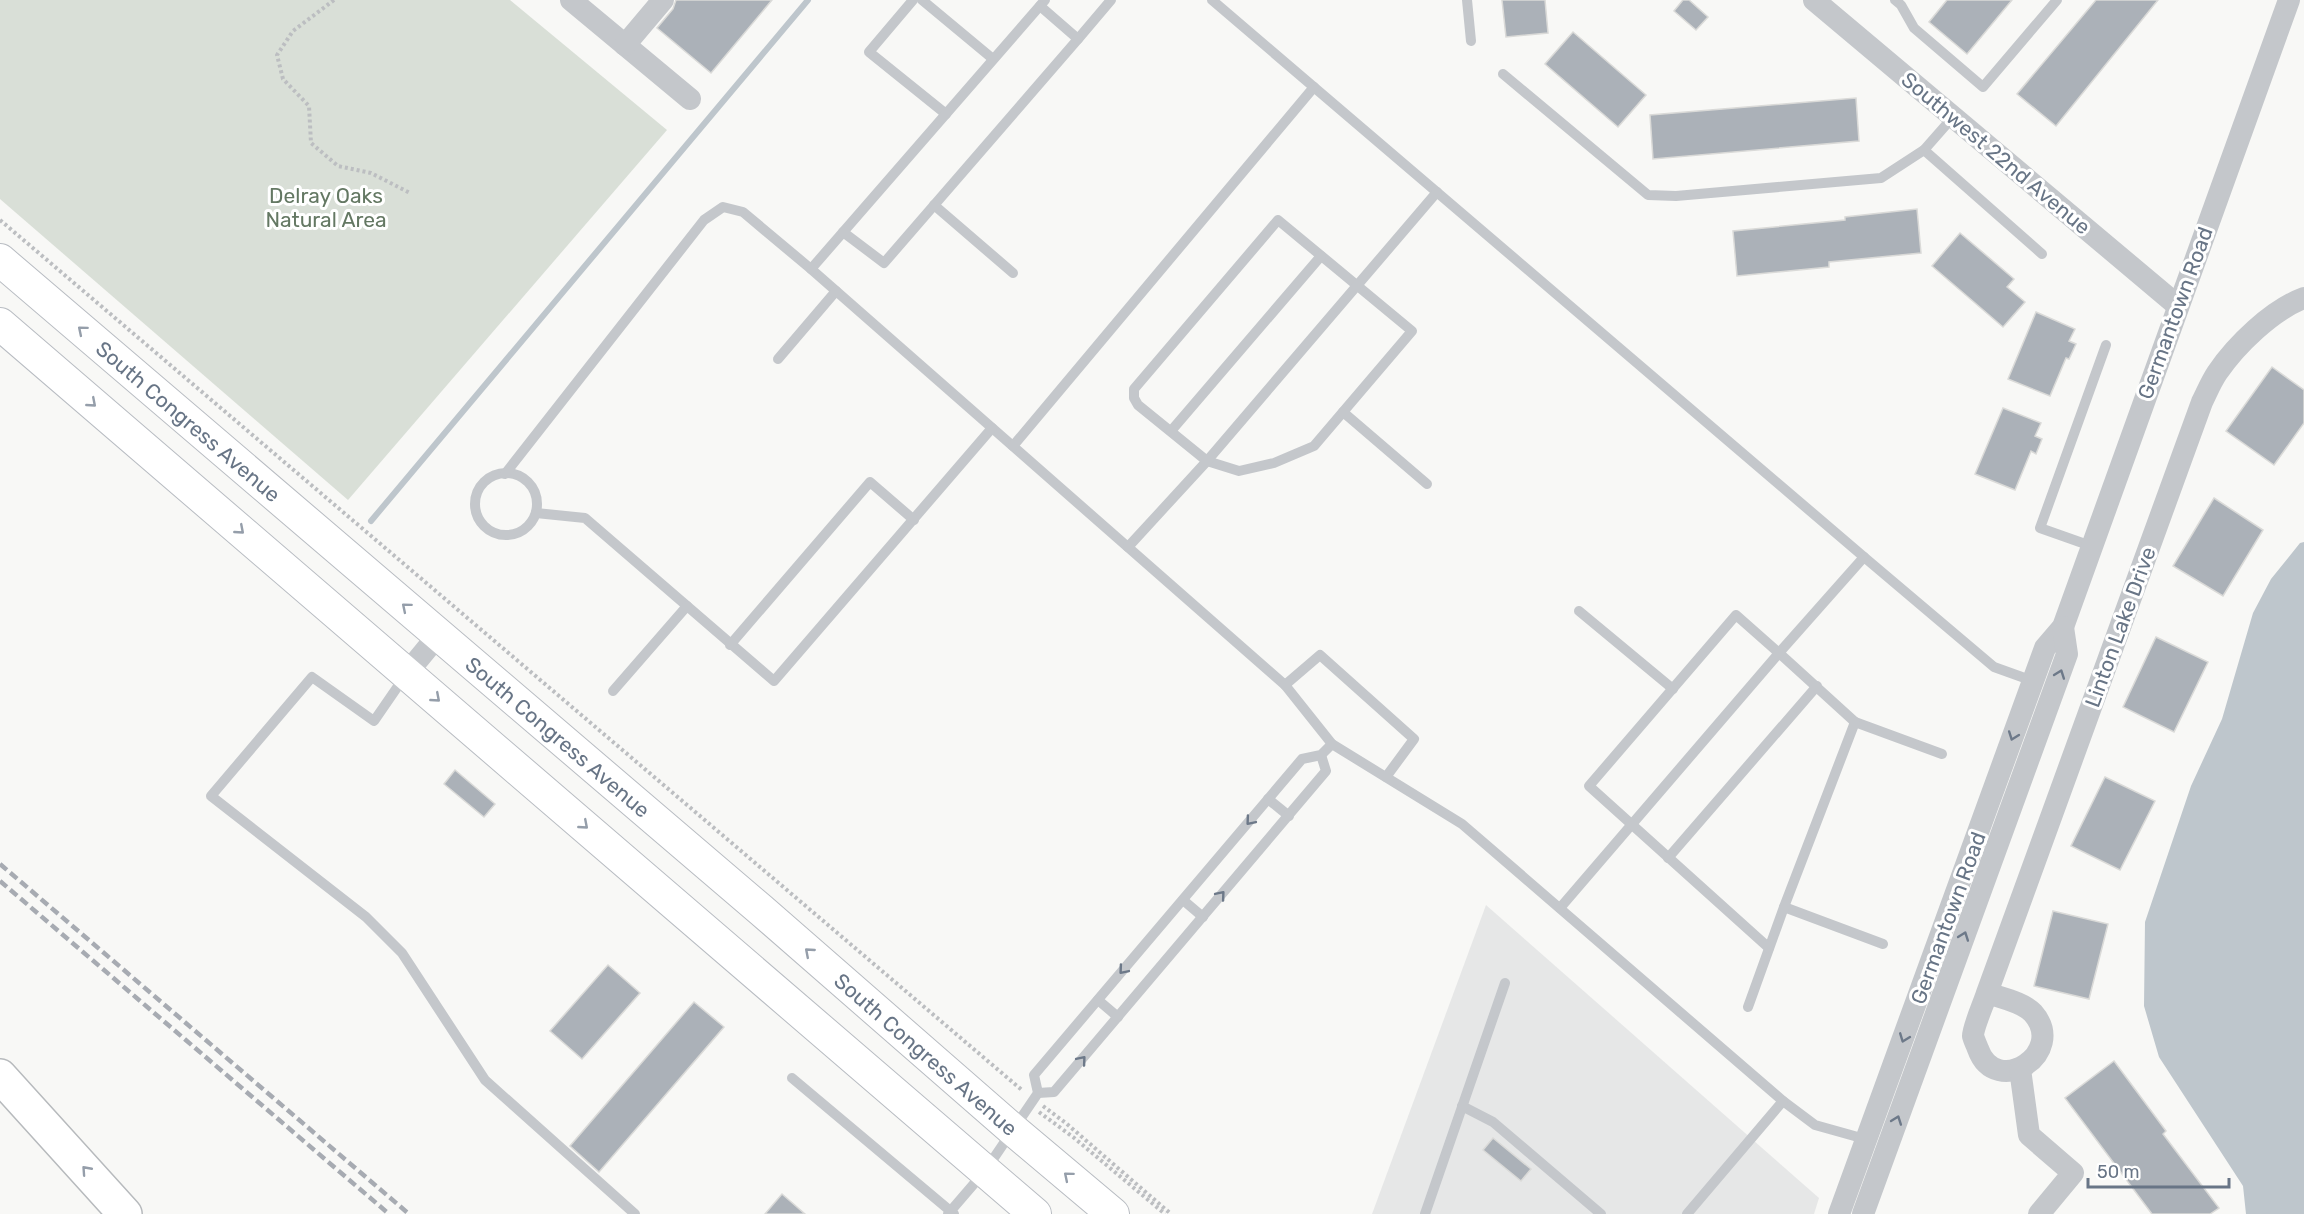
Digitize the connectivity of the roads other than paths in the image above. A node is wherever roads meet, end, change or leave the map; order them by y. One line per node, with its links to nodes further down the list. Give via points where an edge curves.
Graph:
1 (571, 0): 15 (street)
2 (663, 0): 15 (street)
3 (913, 0): 20 (lane, via 869,52)
4 (922, 0): 16 (lane)
5 (1111, 0): 13 (lane)
6 (1212, 0): 18 (lane)
7 (1467, 0): 14 (lane)
8 (1814, 0): 21 (street, Southwest 22nd Avenue)
9 (1894, 0): 10 (lane, via 1914,28 1983,87)
10 (2057, 0)
11 (2289, 0): 34 (street, Germantown Road)
12 (1042, 3): 13 (lane); 16 (lane)
13 (1078, 39): 24 (lane)
14 (1471, 41)
15 (625, 45): 19 (street)
16 (993, 59): 20 (lane)
17 (1503, 74): 22 (lane, via 1648,195 1676,196 1881,178)
18 (1314, 87): 23 (lane); 41 (lane)
19 (690, 99)
20 (946, 114): 25 (lane)
21 (1953, 117): 22 (lane); 34 (street, Southwest 22nd Avenue)
22 (1924, 150): 26 (lane)
23 (1437, 192): 31 (lane); 49 (lane)
24 (934, 205): 25 (lane, via 884,263); 30 (lane)
25 (843, 232): 29 (lane)
26 (2042, 254)
27 (1321, 256): 31 (lane); 40 (lane); 40 (lane, via 1278,220 1134,389 1138,405)
28 (0, 260): 53 (main road, South Congress Avenue, one-way to 28)
29 (811, 269): 32 (lane); 43 (lane, via 743,212 723,207 704,220)
30 (1013, 273)
31 (1359, 286): 38 (lane, via 1412,331); 42 (lane)
32 (836, 291): 37 (lane); 39 (lane)
33 (2304, 298): 79 (street, Linton Lake Drive, via 2283,308 2224,363 2202,402)
34 (2178, 306): 47 (street, Germantown Road)
35 (0, 324): 56 (main road, one-way to 56)
36 (2106, 345): 47 (lane, via 2040,528)
37 (778, 359)
38 (1343, 412): 42 (lane, via 1314,446 1274,463 1239,471); 44 (lane)
39 (992, 428): 41 (lane); 46 (lane)
40 (1171, 431): 42 (lane)
41 (1013, 446): 48 (lane)
42 (1207, 461): 48 (lane)
43 (505, 474): 45 (lane, via 531,485); 45 (lane, via 494,476 479,490 475,500 480,521 487,529 506,536 524,529)
44 (1426, 484)
45 (536, 513): 50 (lane, via 585,518)
46 (914, 519): 54 (lane, via 774,681); 54 (lane, via 870,482)
47 (2091, 546): 52 (street, Germantown Road)
48 (1128, 547): 58 (lane)
49 (1864, 557): 55 (lane); 57 (lane, via 1994,667)
50 (687, 606): 54 (lane); 61 (lane)
51 (1579, 611): 60 (lane)
52 (2062, 627): 57 (street, Germantown Road, via 2045,648); 71 (street, Germantown Road, one-way to 52, via 2067,654)
53 (439, 634): 56 (street); 88 (main road, South Congress Avenue, one-way to 53, via 761,910)
54 (730, 645)
55 (1779, 652): 59 (lane); 60 (lane, via 1736,615); 69 (lane)
56 (407, 673): 90 (main road, one-way to 90); 93 (lane, via 374,721 312,677 211,796 366,917 402,953 485,1080)
57 (2033, 681): 71 (street, via 2041,690 2041,700 1985,860); 89 (street, Germantown Road, one-way to 89)
58 (1285, 685): 63 (lane); 66 (lane, via 1320,655 1414,739)
59 (1816, 686): 62 (lane); 70 (lane)
60 (1673, 689): 69 (lane, via 1589,786)
61 (613, 691)
62 (1855, 722): 64 (lane); 73 (lane)
63 (1332, 744): 65 (lane); 66 (lane)
64 (1942, 754)
65 (1321, 755): 67 (lane, via 1302,759); 68 (lane, via 1326,771)
66 (1386, 777): 74 (lane, via 1462,824)
67 (1268, 799): 68 (lane); 72 (lane, one-way to 72)
68 (1289, 816): 75 (lane, one-way to 68)
69 (1632, 825): 70 (lane); 74 (lane)
70 (1668, 858): 77 (lane)
71 (1989, 867): 101 (street, Germantown Road, one-way to 71)
72 (1182, 900): 75 (lane); 80 (lane, one-way to 80)
73 (1784, 907): 76 (lane); 77 (lane)
74 (1560, 908): 86 (lane)
75 (1203, 917): 82 (lane)
76 (1883, 944)
77 (1769, 948): 81 (lane)
78 (1505, 982): 87 (lane)
79 (1987, 993): 83 (street, Linton Lake Drive, via 1973,1035 1982,1060 1993,1068); 83 (street, via 2032,1012 2039,1023 2040,1051)
80 (1098, 1000): 82 (lane); 88 (lane, via 1034,1075)
81 (1748, 1007)
82 (1118, 1017): 88 (lane, one-way to 82, via 1054,1092)
83 (2020, 1069): 102 (street, via 2029,1135 2073,1173)
84 (0, 1076): 92 (highway, one-way to 84)
85 (792, 1078): 91 (lane)
86 (1783, 1101): 89 (lane, via 1815,1125); 98 (lane)
87 (1462, 1106): 96 (lane); 97 (lane, via 1493,1122)
88 (1028, 1107): 90 (lane); 95 (main road, South Congress Avenue, one-way to 88)
89 (1865, 1139): 99 (street, Germantown Road); 100 (street, via 1875,1143 1878,1150)
90 (985, 1171): 91 (lane); 94 (main road)
91 (951, 1213)
92 (125, 1214)
93 (635, 1214)
94 (1035, 1214)
95 (1113, 1214)
96 (1425, 1214)
97 (1601, 1214)
98 (1687, 1214)
99 (1839, 1214)
100 (1855, 1214)
101 (1863, 1214)
102 (2039, 1214)

